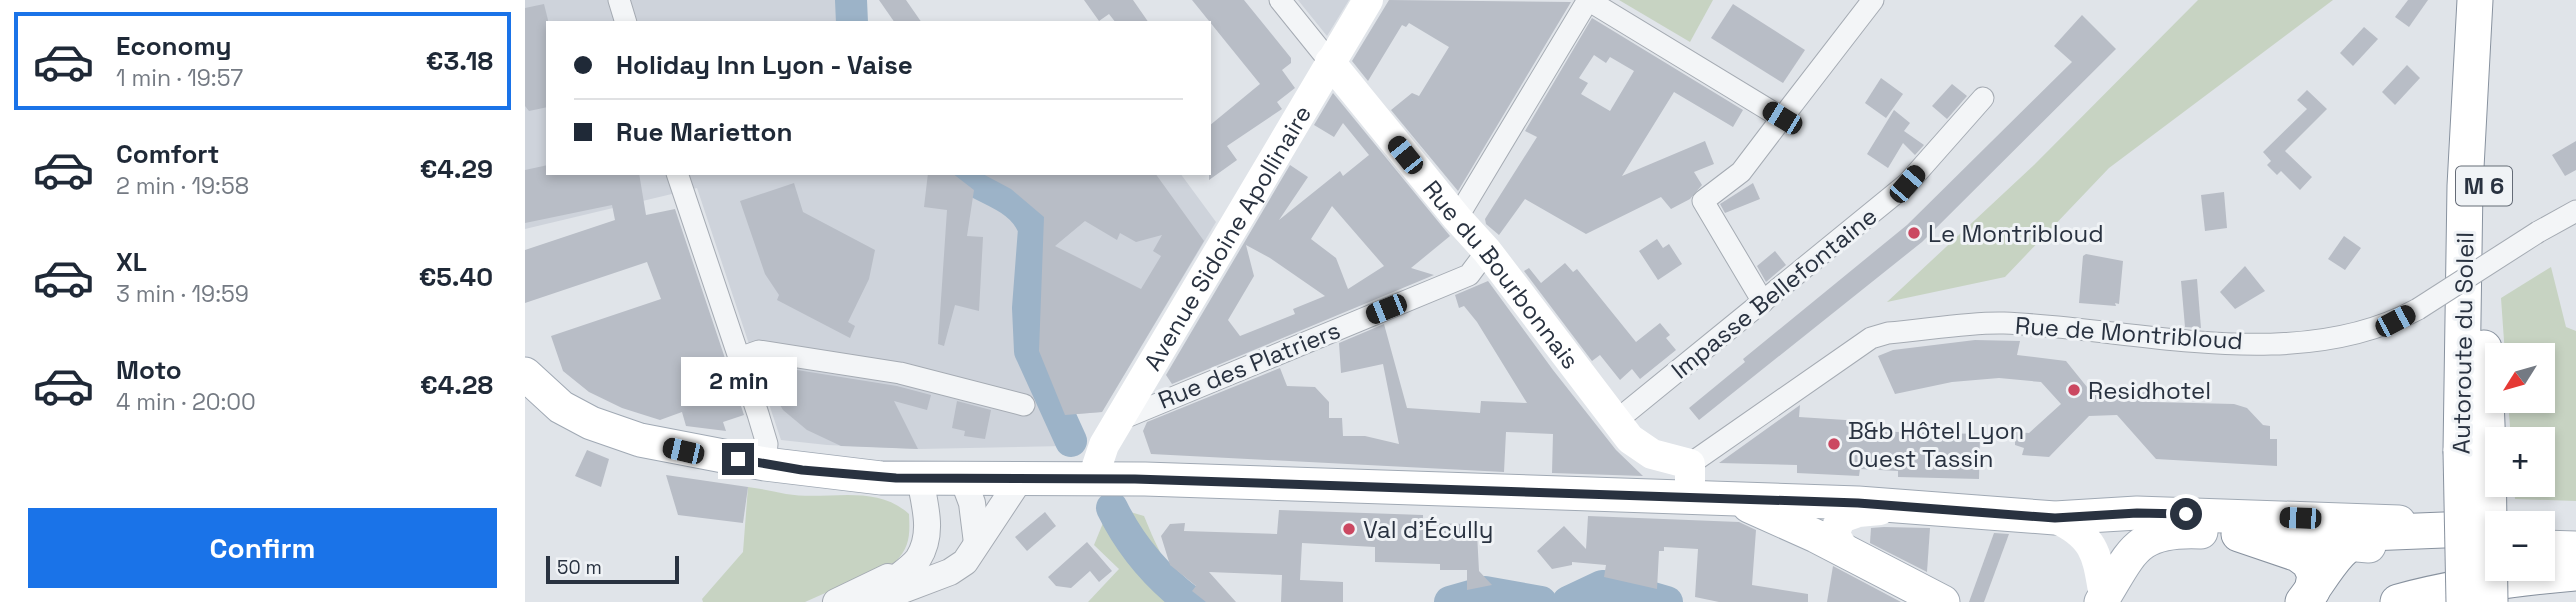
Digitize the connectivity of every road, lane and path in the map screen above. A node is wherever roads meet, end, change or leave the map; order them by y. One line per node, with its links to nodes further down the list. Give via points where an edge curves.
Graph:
1 (619, 0): 8 (street)
2 (1280, 0): 9 (street, Rue du Bourbonnais)
3 (1367, 0): 9 (main road, Avenue Sidoine Apollinaire)
4 (1588, 0): 11 (street); 14 (street)
5 (1874, 0): 11 (street)
6 (2475, 0): 22 (highway, Autoroute du Soleil / M 6, via 2465,186)
7 (2497, 0): 22 (highway, Autoroute du Soleil / M 6, via 2484,181 2483,316)
8 (625, 21)
9 (1331, 62): 14 (main road, Rue du Bourbonnais); 20 (main road, Avenue Sidoine Apollinaire)
10 (1983, 98): 16 (street, Impasse Bellefontaine, via 1907,184)
11 (1782, 118): 16 (street, via 1741,172 1703,201)
12 (678, 175): 17 (street)
13 (2576, 211): 24 (street, Rue de Montribloud, bridge, via 2418,309 2395,321 2339,337 2203,342 2003,323 1888,333 1871,338)
14 (1457, 218): 15 (main road, Rue du Bourbonnais)
15 (1487, 251): 20 (street, Rue des Platriers, via 1469,275); 21 (main road, Rue du Bourbonnais)
16 (1763, 302): 21 (street, Impasse Bellefontaine)
17 (739, 358): 19 (street, via 759,351 900,373); 23 (street, via 767,444)
18 (525, 374): 23 (main road, via 561,407 621,435)
19 (1024, 405)
20 (1119, 419): 25 (main road, Avenue Sidoine Apollinaire, via 1099,455)
21 (1616, 421): 24 (main road, Rue du Bourbonnais, via 1640,449)
22 (2474, 450): 53 (highway, Autoroute du Soleil / M 6, bridge); 54 (highway, Autoroute du Soleil / M 6, bridge)
23 (765, 464): 26 (main road)
24 (1689, 464): 29 (main road)
25 (1093, 478): 28 (main road); 29 (main road)
26 (920, 479): 27 (main road); 44 (street, via 926,542 916,561)
27 (963, 479): 28 (main road); 38 (street, via 972,502)
28 (1020, 479): 38 (street)
29 (1690, 498): 30 (main road)
30 (1734, 500): 31 (main road); 43 (main road)
31 (1919, 508): 32 (main road); 43 (main road, via 1858,512 1841,518 1835,534)
32 (2055, 518): 33 (main road, via 2137,513); 49 (main road, via 2077,528 2093,547)
33 (2485, 527)
34 (2555, 527): 36 (main road)
35 (2485, 528): 39 (highway, via 2368,533)
36 (2576, 528)
37 (2239, 534): 39 (main road); 47 (highway, via 2304,558 2315,575); 49 (main road, via 2157,536 2132,551)
38 (977, 543): 48 (street, via 965,562 950,572)
39 (2344, 545): 40 (main road); 47 (highway)
40 (2485, 547)
41 (2555, 547): 42 (main road)
42 (2576, 548)
43 (1845, 551): 51 (main road)
44 (903, 571): 48 (street, via 889,584); 50 (street)
45 (2576, 573): 52 (highway, via 2512,579)
46 (2576, 596): 55 (highway)
47 (2308, 597)
48 (885, 600)
49 (2103, 600)
50 (836, 602)
51 (1943, 602)
52 (2398, 602)
53 (2464, 602)
54 (2490, 602)
55 (2518, 602)

